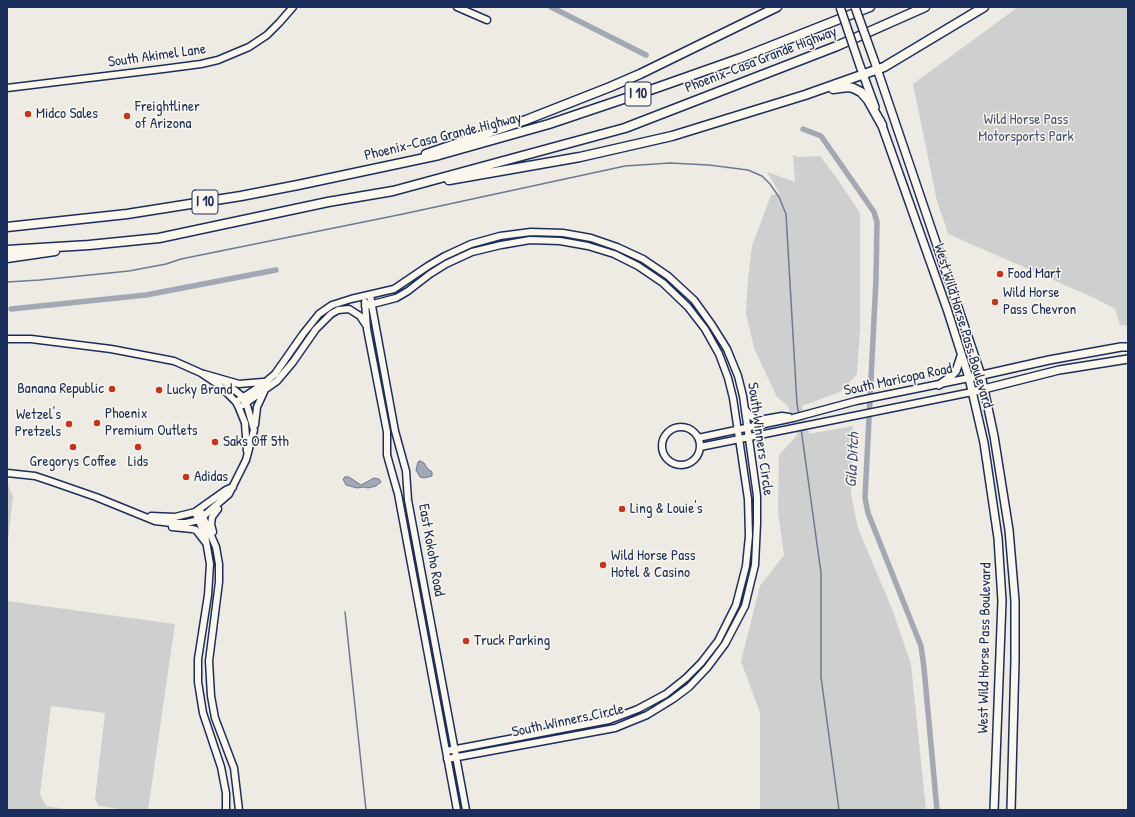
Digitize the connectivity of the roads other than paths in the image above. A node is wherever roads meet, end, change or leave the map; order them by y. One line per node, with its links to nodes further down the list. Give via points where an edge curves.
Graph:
1 (293, 7): 12 (street, South Akimel Lane, via 267,35 249,47 218,60)
2 (457, 7): 9 (street)
3 (777, 7): 15 (highway, via 610,87 526,120)
4 (840, 7): 11 (main road, West Wild Horse Pass Boulevard, bridge)
5 (855, 7): 10 (main road, West Wild Horse Pass Boulevard, bridge)
6 (870, 7): 15 (highway, Phoenix-Casa Grande Highway / I 10, via 741,58 548,124 439,155)
7 (925, 7): 16 (highway, Phoenix-Casa Grande Highway / I 10, via 837,46 625,128)
8 (984, 7): 10 (highway)
9 (487, 20)
10 (877, 70): 11 (highway); 36 (main road, West Wild Horse Pass Boulevard)
11 (863, 75): 13 (highway); 14 (main road, West Wild Horse Pass Boulevard)
12 (7, 88)
13 (804, 95): 14 (highway, via 838,88 853,88 868,100); 16 (highway, via 672,136)
14 (882, 125): 30 (main road, West Wild Horse Pass Boulevard)
15 (401, 163): 17 (highway, Phoenix-Casa Grande Highway / I 10, via 220,200 127,214)
16 (393, 191): 20 (highway, Phoenix-Casa Grande Highway / I 10, via 328,202 160,238)
17 (7, 227)
18 (517, 234): 19 (street); 23 (street, South Winners Circle, via 563,233 598,240 643,259); 25 (street, South Winners Circle, via 471,244 439,259 394,289)
19 (518, 242): 24 (street, South Winners Circle, via 560,241 614,254 638,266 663,283); 26 (street, South Winners Circle, via 472,252 446,264 396,298)
20 (89, 245): 21 (highway, I 10); 22 (highway)
21 (7, 250)
22 (7, 258)
23 (682, 288): 24 (street); 45 (street, South Winners Circle, via 712,324 727,349 738,376)
24 (675, 295): 48 (street, South Winners Circle, via 705,329 719,354 730,385)
25 (367, 296): 26 (street, East Kokoho Road); 35 (street, South Winners Circle, via 332,304 319,314)
26 (368, 305): 27 (street, East Kokoho Road); 50 (street, East Kokoho Road)
27 (367, 329): 40 (street, South Winners Circle, via 360,316 349,309 331,314 316,329 286,372); 51 (street, East Kokoho Road)
28 (7, 339): 34 (street, via 31,339 111,349 174,361)
29 (1128, 348): 31 (main road, South Maricopa Road)
30 (961, 354): 38 (main road, West Wild Horse Pass Boulevard); 39 (main road, via 956,371)
31 (1057, 358): 33 (main road); 36 (main road, South Maricopa Road)
32 (1128, 359): 33 (main road, South Maricopa Road)
33 (1059, 370): 41 (main road, South Maricopa Road)
34 (201, 373): 37 (street); 44 (street, via 218,385)
35 (275, 374): 37 (street, via 265,381 247,384); 43 (street, South Winners Circle)
36 (981, 375): 38 (main road, South Maricopa Road); 41 (main road, West Wild Horse Pass Boulevard)
37 (221, 378): 43 (street)
38 (969, 378): 39 (street, South Maricopa Road); 42 (main road, West Wild Horse Pass Boulevard)
39 (939, 384): 46 (street, South Maricopa Road, via 856,401)
40 (267, 389): 43 (street, South Winners Circle); 49 (street, via 257,406)
41 (985, 389): 42 (main road, South Maricopa Road); 83 (main road, West Wild Horse Pass Boulevard, via 1009,530 1015,601)
42 (972, 392): 53 (street, South Maricopa Road); 82 (main road, West Wild Horse Pass Boulevard, via 984,443 998,538 1001,593)
43 (244, 400): 44 (street, South Winners Circle); 49 (street)
44 (238, 405): 56 (street, via 245,423)
45 (744, 408): 46 (street, via 756,420 782,416); 47 (street, South Winners Circle)
46 (793, 418): 47 (street, South Maricopa Road)
47 (747, 428): 48 (street, South Maricopa Road); 53 (street, South Winners Circle)
48 (738, 429): 52 (street, South Maricopa Road); 54 (street, South Winners Circle)
49 (254, 430): 56 (street)
50 (396, 435): 51 (street); 70 (street, East Kokoho Road, via 405,465 407,493)
51 (387, 436): 71 (street, East Kokoho Road, via 387,455 396,485)
52 (698, 438): 55 (street); 55 (street, via 690,429 677,428 666,435 662,447 667,459 679,465 692,462)
53 (749, 438): 54 (street, South Maricopa Road); 65 (street, South Winners Circle)
54 (740, 440): 55 (street, South Maricopa Road); 64 (street, South Winners Circle, via 748,498)
55 (700, 448)
56 (246, 460): 58 (street)
57 (7, 473): 61 (street, via 35,476)
58 (233, 487): 59 (street); 60 (street)
59 (224, 499): 62 (street); 69 (street, via 211,520)
60 (197, 511): 61 (street, via 175,517); 62 (street)
61 (143, 516): 63 (street)
62 (201, 518): 63 (street, via 171,524); 68 (street); 69 (street)
63 (155, 521): 68 (street, via 164,526 192,528)
64 (748, 523): 65 (street); 66 (street, South Winners Circle)
65 (757, 523): 67 (street, South Winners Circle)
66 (748, 532): 67 (street); 74 (street, South Winners Circle, via 746,566 736,605 728,623 701,663 666,694 638,709 609,720)
67 (757, 532): 76 (street, South Winners Circle, via 755,565 739,620 708,668 689,687 646,715 615,728)
68 (208, 545): 73 (street, via 209,584 197,667)
69 (216, 547): 72 (street, via 219,564 218,582 209,661 209,685)
70 (420, 562): 71 (street); 74 (street, East Kokoho Road)
71 (411, 564): 75 (street, East Kokoho Road)
72 (215, 718): 73 (street); 79 (street, via 234,768)
73 (205, 721): 78 (street, via 221,767)
74 (455, 749): 75 (street, South Winners Circle); 76 (street, East Kokoho Road)
75 (446, 751): 77 (street, East Kokoho Road)
76 (456, 758): 77 (street, South Winners Circle); 81 (street, East Kokoho Road)
77 (447, 759): 80 (street, East Kokoho Road)
78 (226, 810)
79 (239, 810)
80 (457, 810)
81 (466, 810)
82 (994, 810)
83 (1011, 810)

